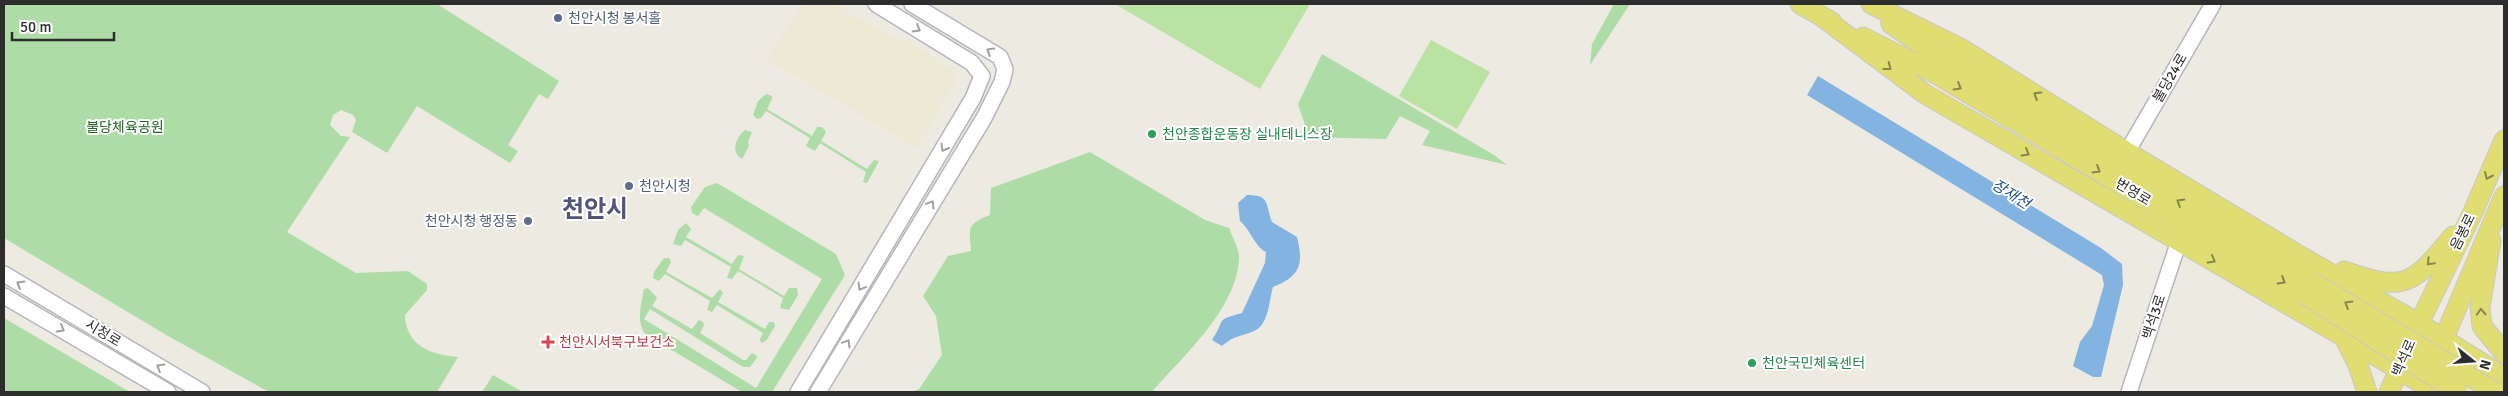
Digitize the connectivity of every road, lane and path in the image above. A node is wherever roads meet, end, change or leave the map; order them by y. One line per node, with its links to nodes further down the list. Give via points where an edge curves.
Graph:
1 (876, 4): 28 (street, one-way to 28, via 972,63 982,76 968,107)
2 (912, 4): 29 (street, one-way to 2, via 984,118 1002,82 1005,69 1000,57)
3 (1800, 4): 7 (main road, 번영로)
4 (1862, 4): 16 (main road, 번영로, one-way to 4, via 1939,57)
5 (1871, 4): 9 (main road, one-way to 5, via 1962,49)
6 (2213, 4): 9 (street, 불당24로)
7 (1821, 16): 13 (main road, one-way to 13, via 1925,94); 16 (main road, 번영로, one-way to 16, via 1936,74)
8 (2504, 140): 11 (main road, 음봉로, one-way to 11)
9 (2127, 152): 14 (main road)
10 (2504, 196): 12 (main road, 음봉로)
11 (2473, 212): 14 (main road, one-way to 14, via 2418,274 2393,284 2380,283); 19 (main road, 음봉로)
12 (2493, 221): 21 (main road, 음봉로); 22 (main road, one-way to 12, via 2482,326 2480,307)
13 (2179, 241): 20 (main road, one-way to 20); 30 (street, 백석3로)
14 (2302, 257): 17 (main road)
15 (4, 274): 27 (street, 시청로, one-way to 15)
16 (2308, 288): 33 (main road, 번영로, bridge); 34 (main road, 번영로, one-way to 16, bridge)
17 (2364, 292): 19 (main road); 20 (main road, via 2371,308 2368,324 2357,337)
18 (4, 296): 26 (street, 시청로, one-way to 26)
19 (2418, 323): 21 (main road); 23 (main road, 백석로)
20 (2344, 337): 23 (main road); 31 (main road)
21 (2444, 339): 24 (main road); 25 (main road, 백석로)
22 (2504, 353)
23 (2400, 369): 25 (main road); 32 (main road, 백석로)
24 (2504, 377)
25 (2426, 390)
26 (168, 392)
27 (202, 392)
28 (798, 392)
29 (818, 392)
30 (2129, 392)
31 (2367, 392)
32 (2389, 392)
33 (2458, 392)
34 (2495, 392)

